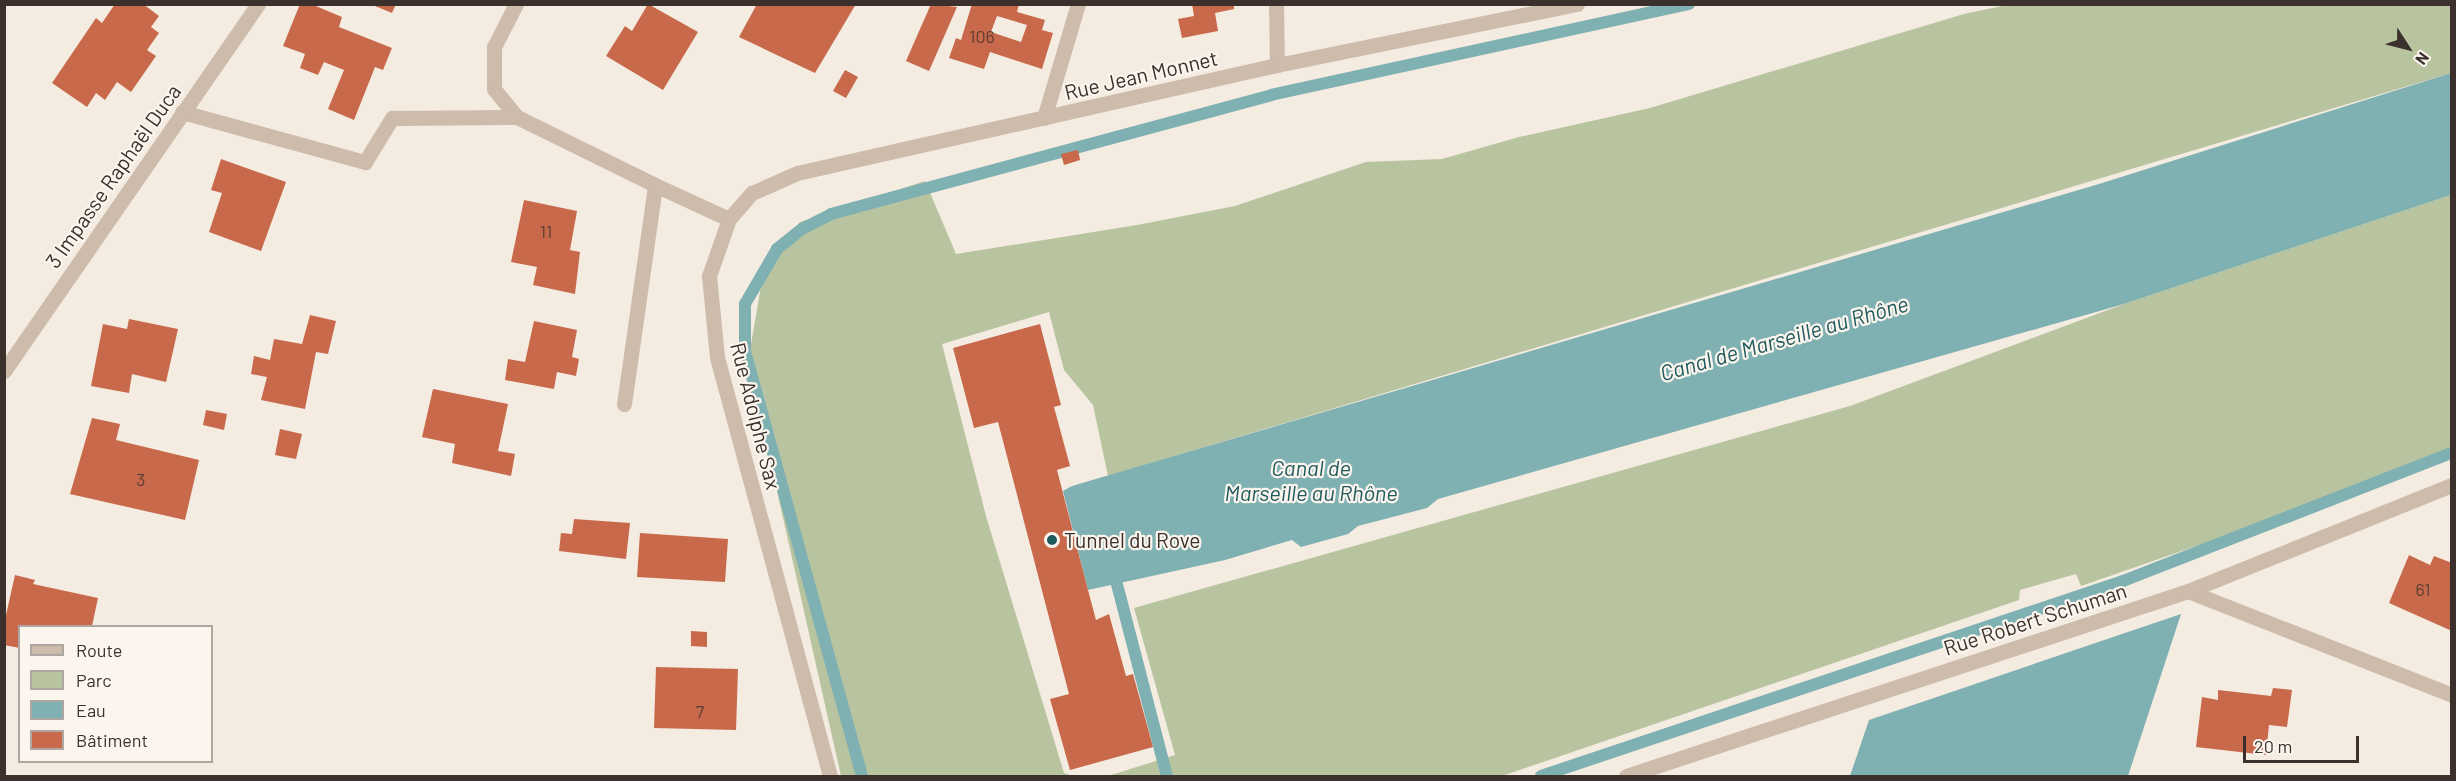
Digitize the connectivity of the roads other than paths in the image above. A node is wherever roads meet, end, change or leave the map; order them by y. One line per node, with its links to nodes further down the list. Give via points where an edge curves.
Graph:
1 (258, 4): 7 (street, 3 Impasse Raphaël Duca)
2 (516, 4): 8 (street, via 494,48 494,89)
3 (1078, 4): 9 (street)
4 (1276, 4): 6 (street)
5 (1577, 4): 6 (street, Rue Jean Monnet)
6 (1278, 65): 9 (street, Rue Jean Monnet)
7 (182, 112): 8 (street, via 364,162 392,118); 12 (street, 3 Impasse Raphaël Duca)
8 (517, 117): 10 (street)
9 (1044, 118): 11 (street, Rue Jean Monnet, via 797,173 752,193)
10 (655, 184): 11 (street); 13 (street)
11 (729, 219): 17 (street, Rue Adolphe Sax, via 709,276 717,357)
12 (4, 371)
13 (624, 404)
14 (2451, 486): 15 (street, Rue Robert Schuman)
15 (2188, 591): 16 (street); 18 (street, Rue Robert Schuman)
16 (2451, 695)
17 (830, 777)
18 (1626, 777)

